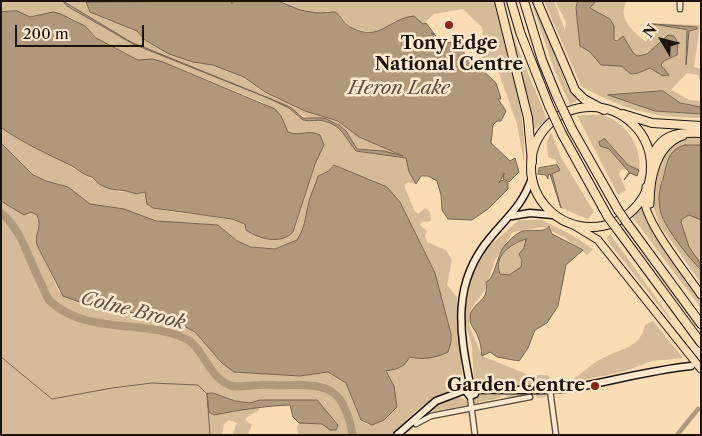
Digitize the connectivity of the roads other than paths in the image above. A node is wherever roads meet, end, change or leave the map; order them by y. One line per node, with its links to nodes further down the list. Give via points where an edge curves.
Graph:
1 (499, 1): 11 (highway, via 528,118)
2 (511, 1): 21 (highway, bridge, via 549,106 608,217)
3 (524, 1): 20 (highway, bridge, via 542,60 572,129 626,223)
4 (537, 1): 7 (highway, via 576,90 584,99)
5 (680, 1): 6 (street)
6 (680, 9)
7 (604, 110): 8 (highway); 11 (highway, via 580,107 548,125 536,144)
8 (616, 112): 9 (highway, via 662,124); 12 (highway, via 634,124 644,136)
9 (701, 126)
10 (697, 133): 12 (highway, via 678,132 665,138 657,147); 17 (main road, via 672,141 660,154 650,201)
11 (532, 162): 13 (highway)
12 (650, 165): 14 (highway)
13 (532, 178): 15 (highway, via 537,198); 16 (main road)
14 (646, 187): 17 (main road, via 645,203); 18 (highway, via 633,210 618,221 595,226)
15 (553, 215): 16 (main road, via 530,213); 18 (highway)
16 (512, 216): 24 (main road, via 477,255 462,293 461,329)
17 (654, 222): 19 (main road)
18 (570, 223): 23 (main road, via 598,240)
19 (701, 295)
20 (701, 324)
21 (701, 343)
22 (691, 366): 27 (main road)
23 (701, 369)
24 (470, 384): 25 (main road); 26 (main road)
25 (465, 390): 28 (main road); 32 (main road, via 436,401)
26 (476, 390): 27 (main road); 28 (main road)
27 (550, 390): 34 (street)
28 (470, 396): 30 (street)
29 (530, 397): 30 (street)
30 (471, 409): 31 (street, via 431,416); 33 (street)
31 (416, 424)
32 (398, 435)
33 (475, 435)
34 (556, 435)

